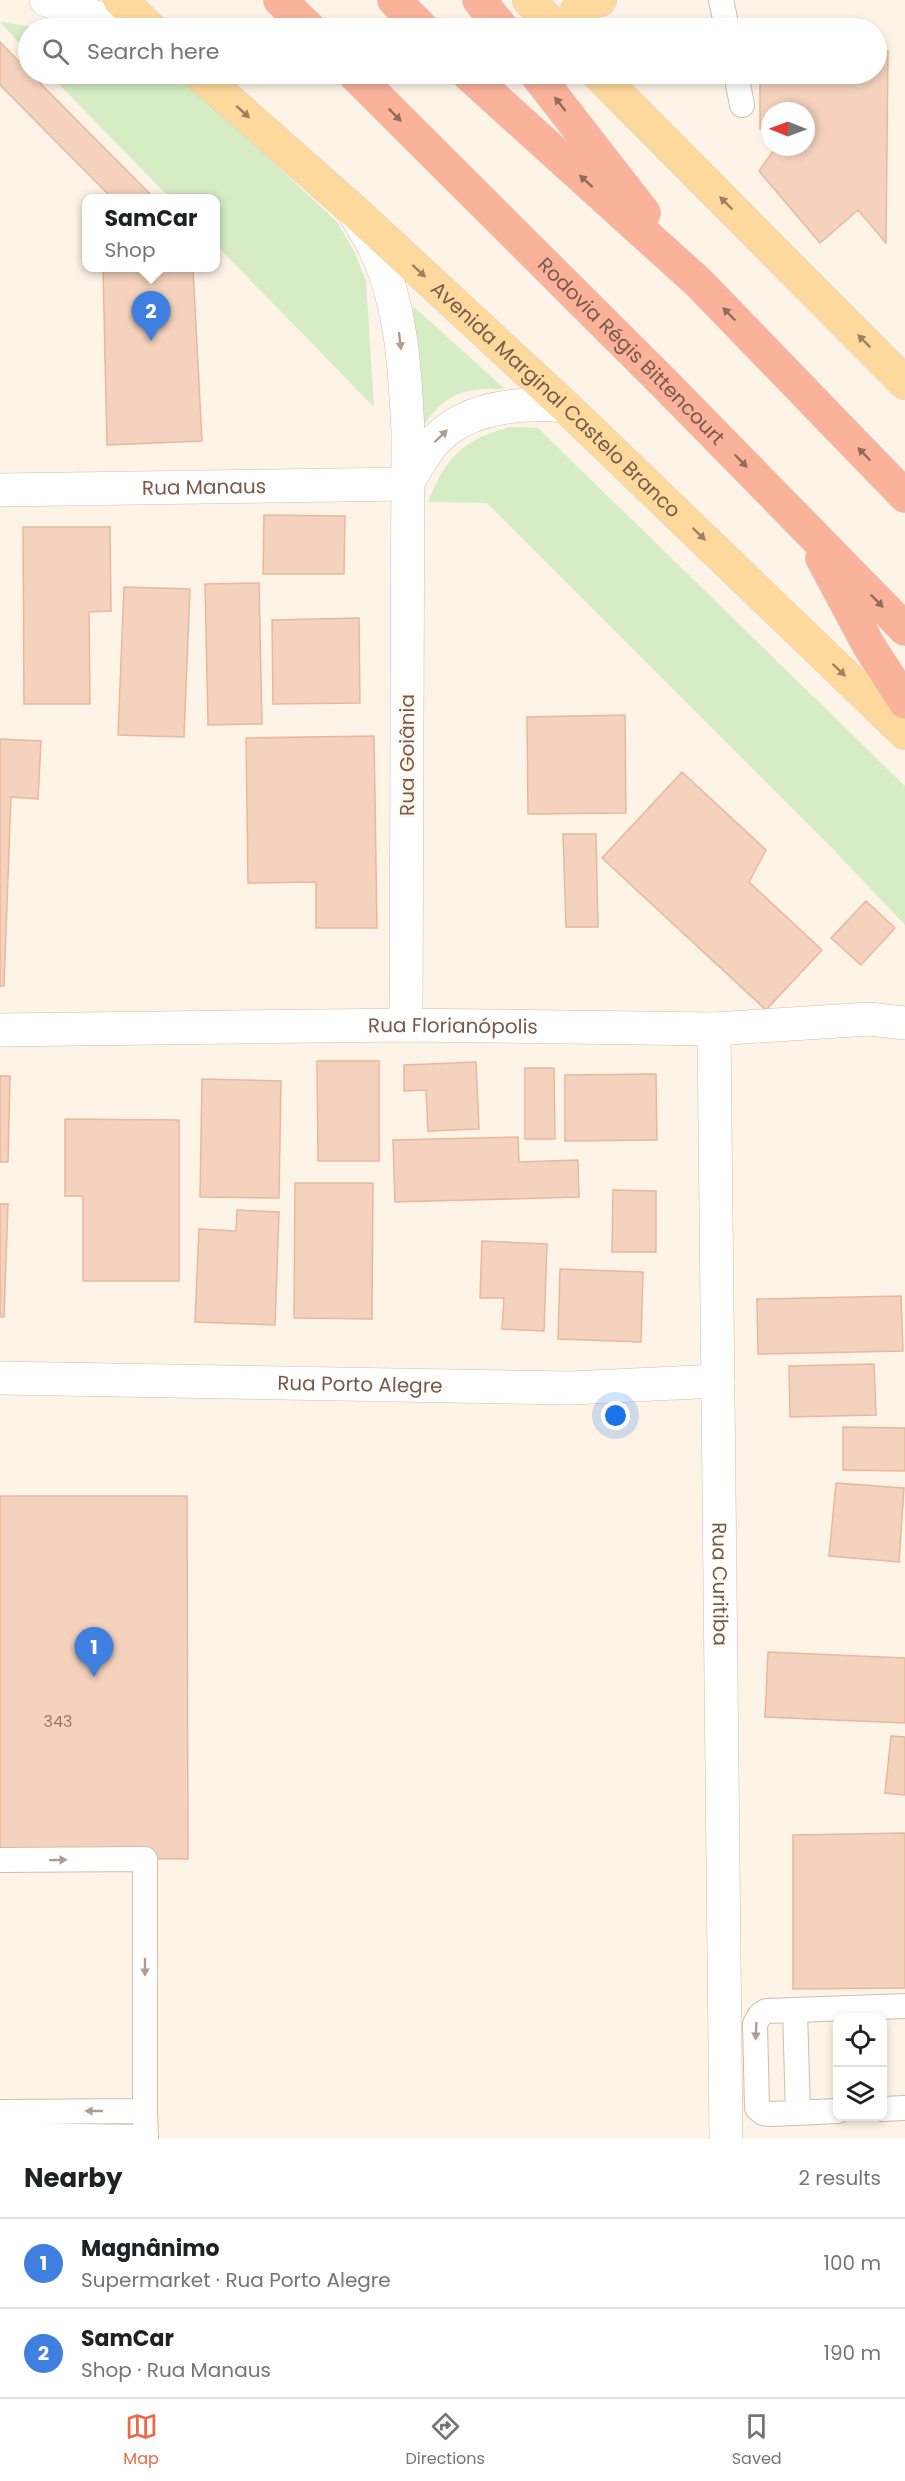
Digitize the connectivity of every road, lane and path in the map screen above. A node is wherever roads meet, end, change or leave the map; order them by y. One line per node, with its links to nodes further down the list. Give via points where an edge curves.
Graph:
1 (46, 0): 9 (street)
2 (120, 0): 10 (main road)
3 (280, 0): 11 (highway)
4 (394, 0): 12 (highway)
5 (479, 0): 13 (highway)
6 (529, 0): 14 (main road)
7 (600, 0): 15 (main road, via 582,4)
8 (721, 0): 16 (lane)
9 (97, 18)
10 (139, 18)
11 (299, 18)
12 (412, 18)
13 (493, 18)
14 (546, 18)
15 (577, 18)
16 (725, 18)
17 (210, 84): 24 (main road, Avenida Marginal Castelo Branco, one-way to 24)
18 (364, 84): 31 (highway, Rodovia Régis Bittencourt, one-way to 31)
19 (479, 84): 25 (highway, one-way to 19)
20 (544, 84): 25 (highway, one-way to 20)
21 (609, 84): 26 (main road, one-way to 21)
22 (738, 84): 23 (lane)
23 (742, 105)
24 (352, 209): 27 (main road, Avenida Marginal Castelo Branco, one-way to 27); 28 (street, Rua Goiânia, one-way to 28, via 376,251 399,330 406,391)
25 (699, 283): 30 (highway, one-way to 25)
26 (905, 383)
27 (565, 406): 28 (street, one-way to 27, via 429,448 446,430 466,418 523,404); 34 (main road, Avenida Marginal Castelo Branco, one-way to 34)
28 (407, 484): 29 (street, Rua Manaus); 36 (street, Rua Goiânia)
29 (0, 490)
30 (905, 496)
31 (807, 530): 32 (highway, Rodovia Régis Bittencourt, one-way to 32); 33 (highway, via 869,646)
32 (905, 629)
33 (905, 702)
34 (905, 733)
35 (905, 1023): 37 (street, Rua Florianópolis, via 869,1019)
36 (406, 1025): 37 (street, Rua Florianópolis); 38 (street, Rua Florianópolis)
37 (714, 1029): 40 (street, Rua Curitiba)
38 (0, 1030)
39 (0, 1378): 40 (street, Rua Porto Alegre, via 571,1388)
40 (718, 1381): 51 (street, Rua Curitiba)
41 (0, 1860): 46 (lane, one-way to 46, via 145,1859)
42 (905, 2006): 43 (lane)
43 (795, 2010): 49 (lane); 49 (lane, one-way to 49, via 766,2011 755,2024 757,2108 771,2114)
44 (905, 2108): 45 (lane)
45 (887, 2109)
46 (145, 2111): 48 (lane, one-way to 48); 50 (lane, via 146,2137)
47 (833, 2111): 49 (lane)
48 (0, 2112)
49 (798, 2113)
50 (0, 2135)
51 (726, 2139)

